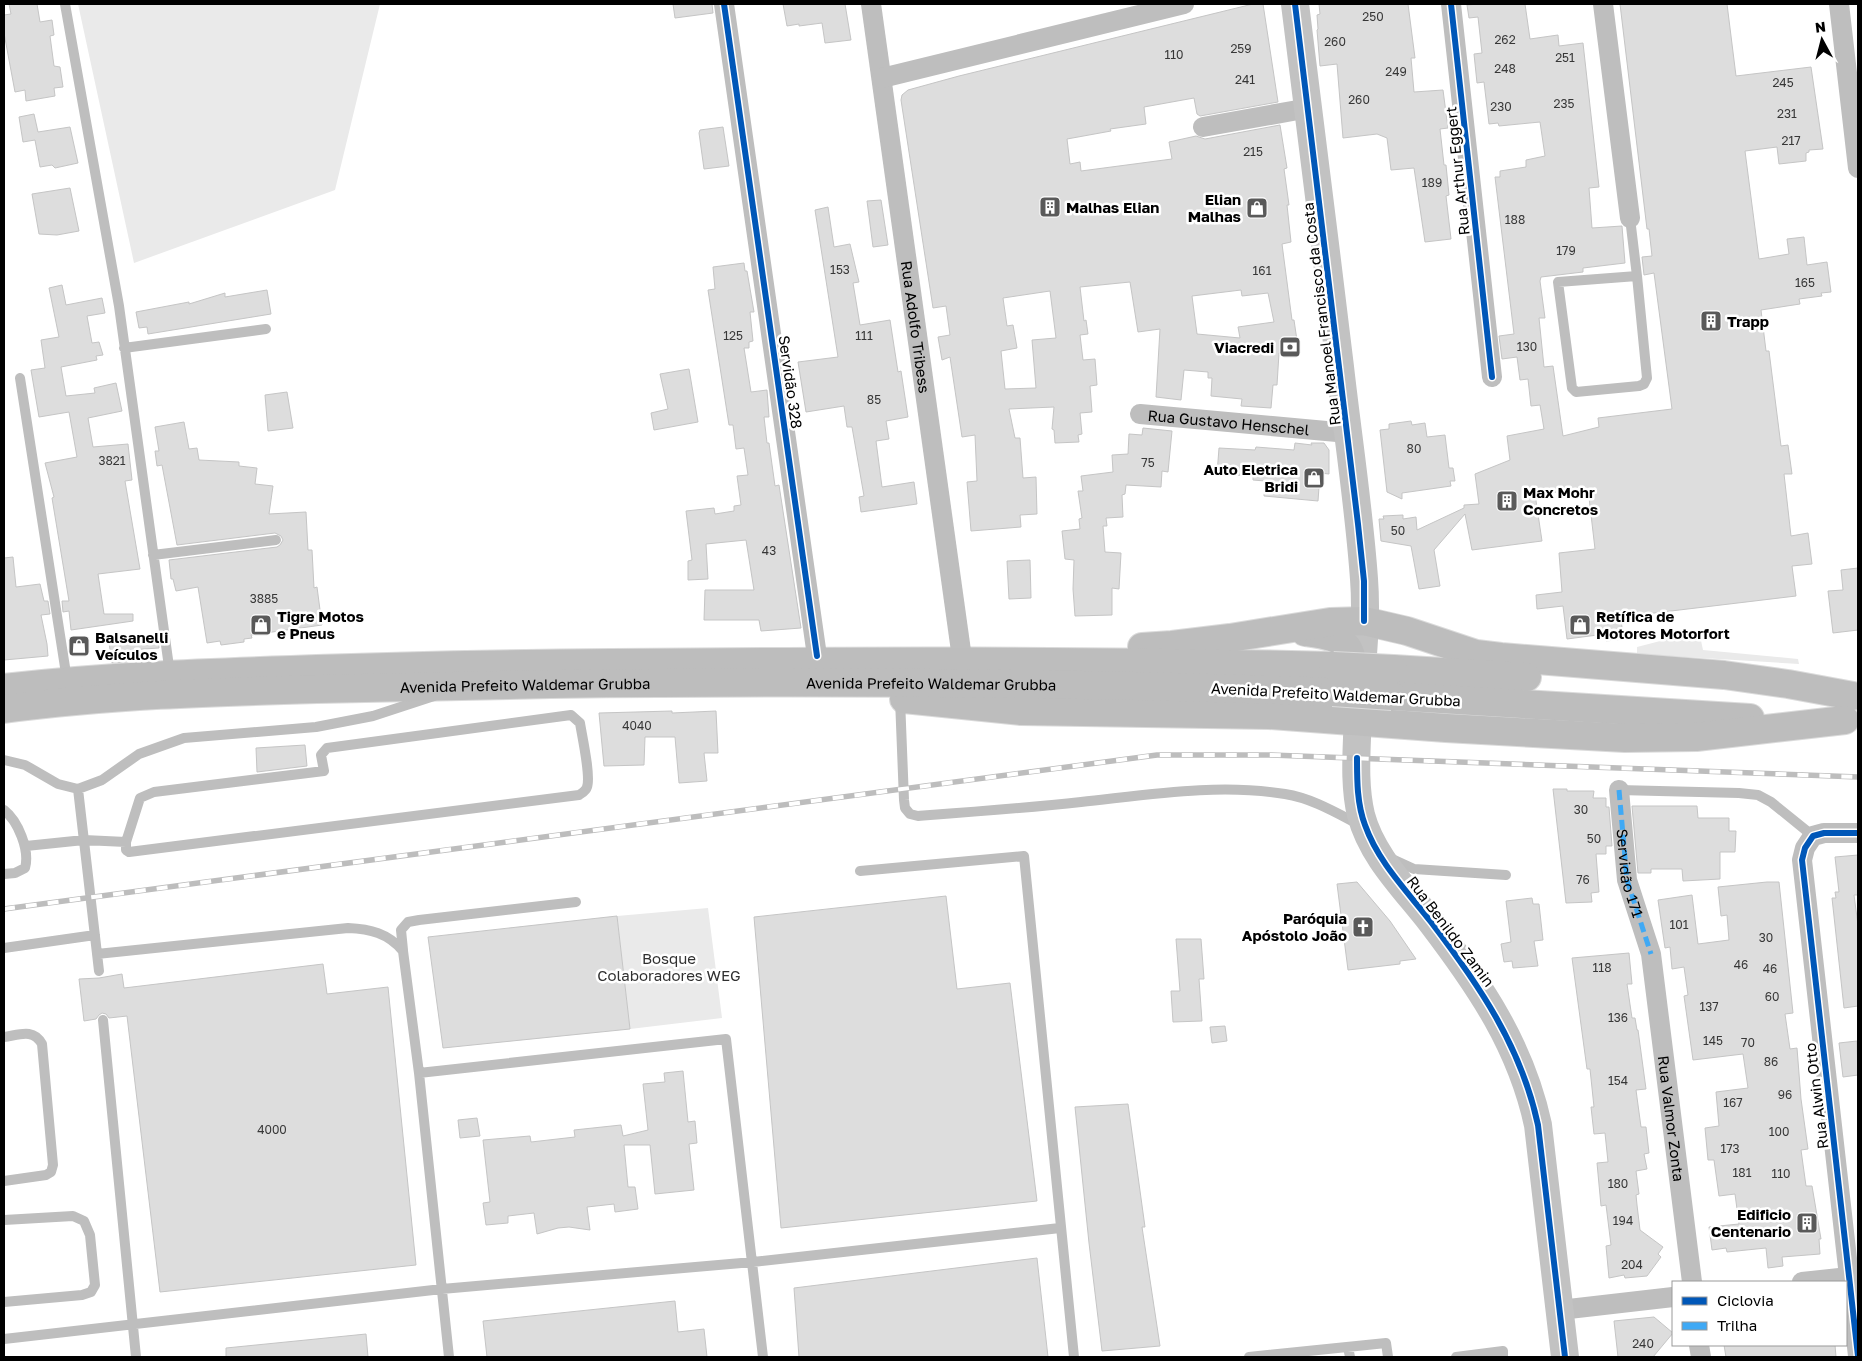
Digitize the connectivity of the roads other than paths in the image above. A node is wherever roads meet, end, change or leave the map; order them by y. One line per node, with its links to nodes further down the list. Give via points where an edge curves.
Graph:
1 (65, 4): 16 (lane)
2 (724, 4): 26 (street, Servidão 328)
3 (871, 4): 9 (street, Rua Adolfo Tribess)
4 (1184, 4): 9 (street)
5 (1295, 4): 10 (main road, Rua Manoel Francisco da Costa)
6 (1451, 4): 17 (street, Rua Arthur Eggert)
7 (1603, 4): 13 (street)
8 (1839, 4): 12 (street)
9 (882, 78): 25 (street, Rua Adolfo Tribess)
10 (1309, 108): 11 (street); 20 (main road, Rua Manoel Francisco da Costa)
11 (1203, 126)
12 (1858, 168)
13 (1630, 218): 14 (lane)
14 (1636, 276): 14 (lane, via 1558,282 1572,388 1576,392 1644,384 1647,378)
15 (266, 329): 16 (lane)
16 (124, 348): 22 (lane)
17 (1492, 377)
18 (20, 378): 30 (lane)
19 (1140, 414): 20 (street, Rua Gustavo Henschel)
20 (1348, 433): 23 (main road, Rua Manoel Francisco da Costa, via 1364,581)
21 (276, 540): 22 (lane)
22 (153, 554): 28 (lane)
23 (1364, 621): 24 (highway, via 1330,622); 35 (highway, via 1407,631 1476,654 1724,675 1788,684); 38 (main road, Rua Manoel Francisco da Costa)
24 (1273, 631): 25 (highway, via 1172,645 1089,650); 37 (highway, via 1330,637 1342,642 1350,654 1348,705)
25 (961, 651): 26 (highway)
26 (817, 656): 27 (highway)
27 (741, 662): 28 (highway, Avenida Prefeito Waldemar Grubba, via 465,664); 29 (highway, Avenida Prefeito Waldemar Grubba, via 1224,664)
28 (170, 675): 30 (highway, Avenida Prefeito Waldemar Grubba)
29 (1333, 679): 31 (highway, Avenida Prefeito Waldemar Grubba, via 1208,688); 35 (highway, Avenida Prefeito Waldemar Grubba, bridge)
30 (67, 680): 33 (highway, Avenida Prefeito Waldemar Grubba)
31 (797, 682): 32 (highway, Avenida Prefeito Waldemar Grubba); 34 (highway)
32 (467, 685): 36 (highway, Avenida Prefeito Waldemar Grubba, via 213,692 66,701); 40 (lane, via 373,716 316,727 184,738 139,754 102,780)
33 (4, 688)
34 (900, 698): 37 (highway, via 1021,711); 43 (lane, via 904,800 910,814 1027,808 1201,790 1256,790 1287,794 1318,804)
35 (1854, 708): 38 (highway, via 1696,737 1625,738)
36 (4, 709)
37 (1329, 719): 38 (highway)
38 (1358, 721): 43 (main road, Rua Benildo Zamin, via 1358,797)
39 (4, 760): 40 (lane, via 25,765 58,784)
40 (78, 789): 46 (lane)
41 (1619, 790): 45 (lane, via 1758,795); 58 (street, Servidão 171, via 1627,880)
42 (4, 810): 48 (lane, via 10,815)
43 (1365, 827): 49 (main road, Rua Benildo Zamin)
44 (1858, 833): 45 (street)
45 (1813, 836): 67 (street, Rua Alwin Otto, via 1802,860)
46 (84, 840): 47 (lane); 48 (lane); 54 (lane)
47 (126, 842): 47 (lane, via 140,798 154,792 324,771 321,755 327,748 571,715 580,722 588,787 578,795 129,852)
48 (26, 846): 51 (lane, via 28,860 25,868)
49 (1378, 853): 52 (lane, via 1414,869); 73 (main road, Rua Benildo Zamin, via 1468,973 1514,1050 1538,1125)
50 (860, 871): 65 (lane, via 1024,856)
51 (4, 874)
52 (1506, 875)
53 (576, 902): 56 (lane, via 408,922 401,930)
54 (95, 934): 55 (lane); 57 (lane)
55 (4, 948)
56 (403, 951): 57 (lane, via 398,944 371,929 348,928); 62 (lane)
57 (97, 954): 59 (lane)
58 (1651, 954): 68 (street, Rua Valmor Zonta)
59 (99, 971)
60 (104, 1020): 74 (lane)
61 (4, 1037): 63 (lane, via 30,1033 42,1044 54,1165 46,1175)
62 (419, 1073): 66 (lane, via 726,1040); 70 (lane)
63 (4, 1181)
64 (4, 1220): 72 (lane, via 73,1216 84,1221 90,1235 95,1285 91,1292 82,1295)
65 (1060, 1228): 66 (lane); 84 (lane)
66 (753, 1262): 70 (lane); 83 (lane)
67 (1854, 1276): 69 (street); 80 (street, Rua Alwin Otto)
68 (1692, 1281)
69 (1811, 1281)
70 (442, 1289): 74 (lane); 82 (lane)
71 (1672, 1297): 73 (street)
72 (4, 1302)
73 (1560, 1310): 77 (main road, Rua Benildo Zamin)
74 (132, 1325): 75 (lane); 81 (lane)
75 (4, 1339)
76 (1349, 1352): 78 (lane); 86 (lane, via 1386,1343)
77 (1561, 1353)
78 (1312, 1354): 79 (lane)
79 (1275, 1356): 85 (lane)
80 (1858, 1356)
81 (136, 1357)
82 (449, 1357)
83 (763, 1357)
84 (1074, 1357)
85 (1249, 1357)
86 (1388, 1357)
87 (1456, 1357): 88 (lane, via 1503,1352)
88 (1503, 1357)

